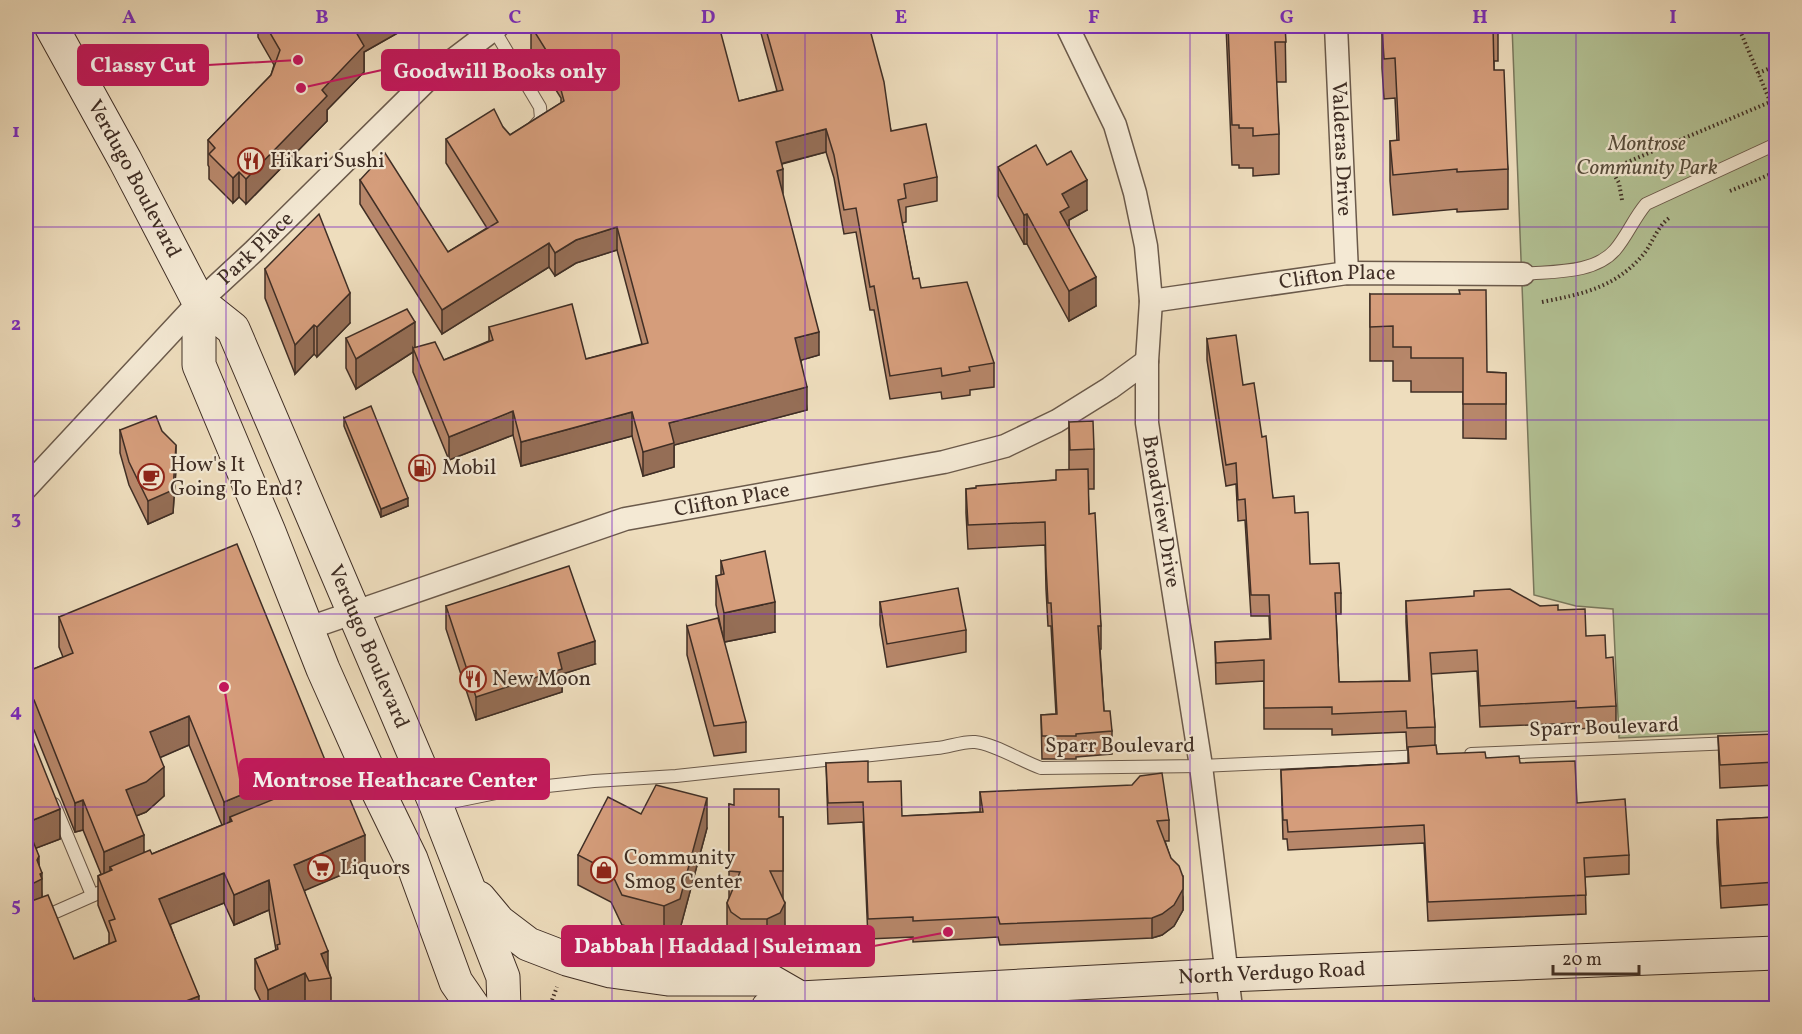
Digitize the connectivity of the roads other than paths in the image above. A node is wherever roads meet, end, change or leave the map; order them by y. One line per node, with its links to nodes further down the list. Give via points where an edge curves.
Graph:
1 (51, 26): 10 (main road, Verdugo Boulevard)
2 (1067, 26): 9 (street, Broadview Drive, via 1115,125 1136,193)
3 (1336, 26): 7 (street, Valderas Drive)
4 (496, 27): 5 (lane, via 540,107 541,119); 10 (street, Park Place, via 428,79)
5 (518, 140)
6 (1776, 144): 8 (lane, via 1646,204 1617,249 1597,264)
7 (1347, 273): 8 (street, Clifton Place); 9 (street, Clifton Place)
8 (1523, 274)
9 (1151, 301): 11 (street, Broadview Drive)
10 (199, 302): 12 (street, Park Place); 13 (main road, Verdugo Boulevard, via 233,329); 14 (main road, Verdugo Boulevard, via 199,365)
11 (1147, 361): 13 (street, Clifton Place, via 1057,421 1005,446 944,462 625,519); 16 (street, Broadview Drive, via 1147,423)
12 (26, 488)
13 (354, 612): 14 (street, Clifton Place); 20 (main road, Verdugo Boulevard)
14 (306, 629): 17 (main road, Verdugo Boulevard)
15 (1776, 741): 16 (lane, Sparr Boulevard)
16 (1201, 766): 20 (lane, Sparr Boulevard, via 1041,768 974,742 676,776 510,790); 26 (street, Broadview Drive)
17 (372, 779): 19 (lane); 28 (main road, Verdugo Boulevard, via 411,859 456,982)
18 (48, 787): 23 (lane)
19 (317, 802)
20 (436, 805): 22 (main road, Verdugo Boulevard)
21 (124, 882): 23 (lane)
22 (465, 882): 27 (main road, via 500,922 528,944 567,959 611,971 668,979 767,979); 29 (main road, Verdugo Boulevard, via 503,977)
23 (92, 895): 24 (lane)
24 (26, 924)
25 (1776, 953): 26 (main road, North Verdugo Road)
26 (1226, 975): 27 (main road, North Verdugo Road); 31 (street, Broadview Drive)
27 (800, 1003): 30 (main road, North Verdugo Road)
28 (474, 1008)
29 (504, 1008)
30 (768, 1008)
31 (1231, 1008)

